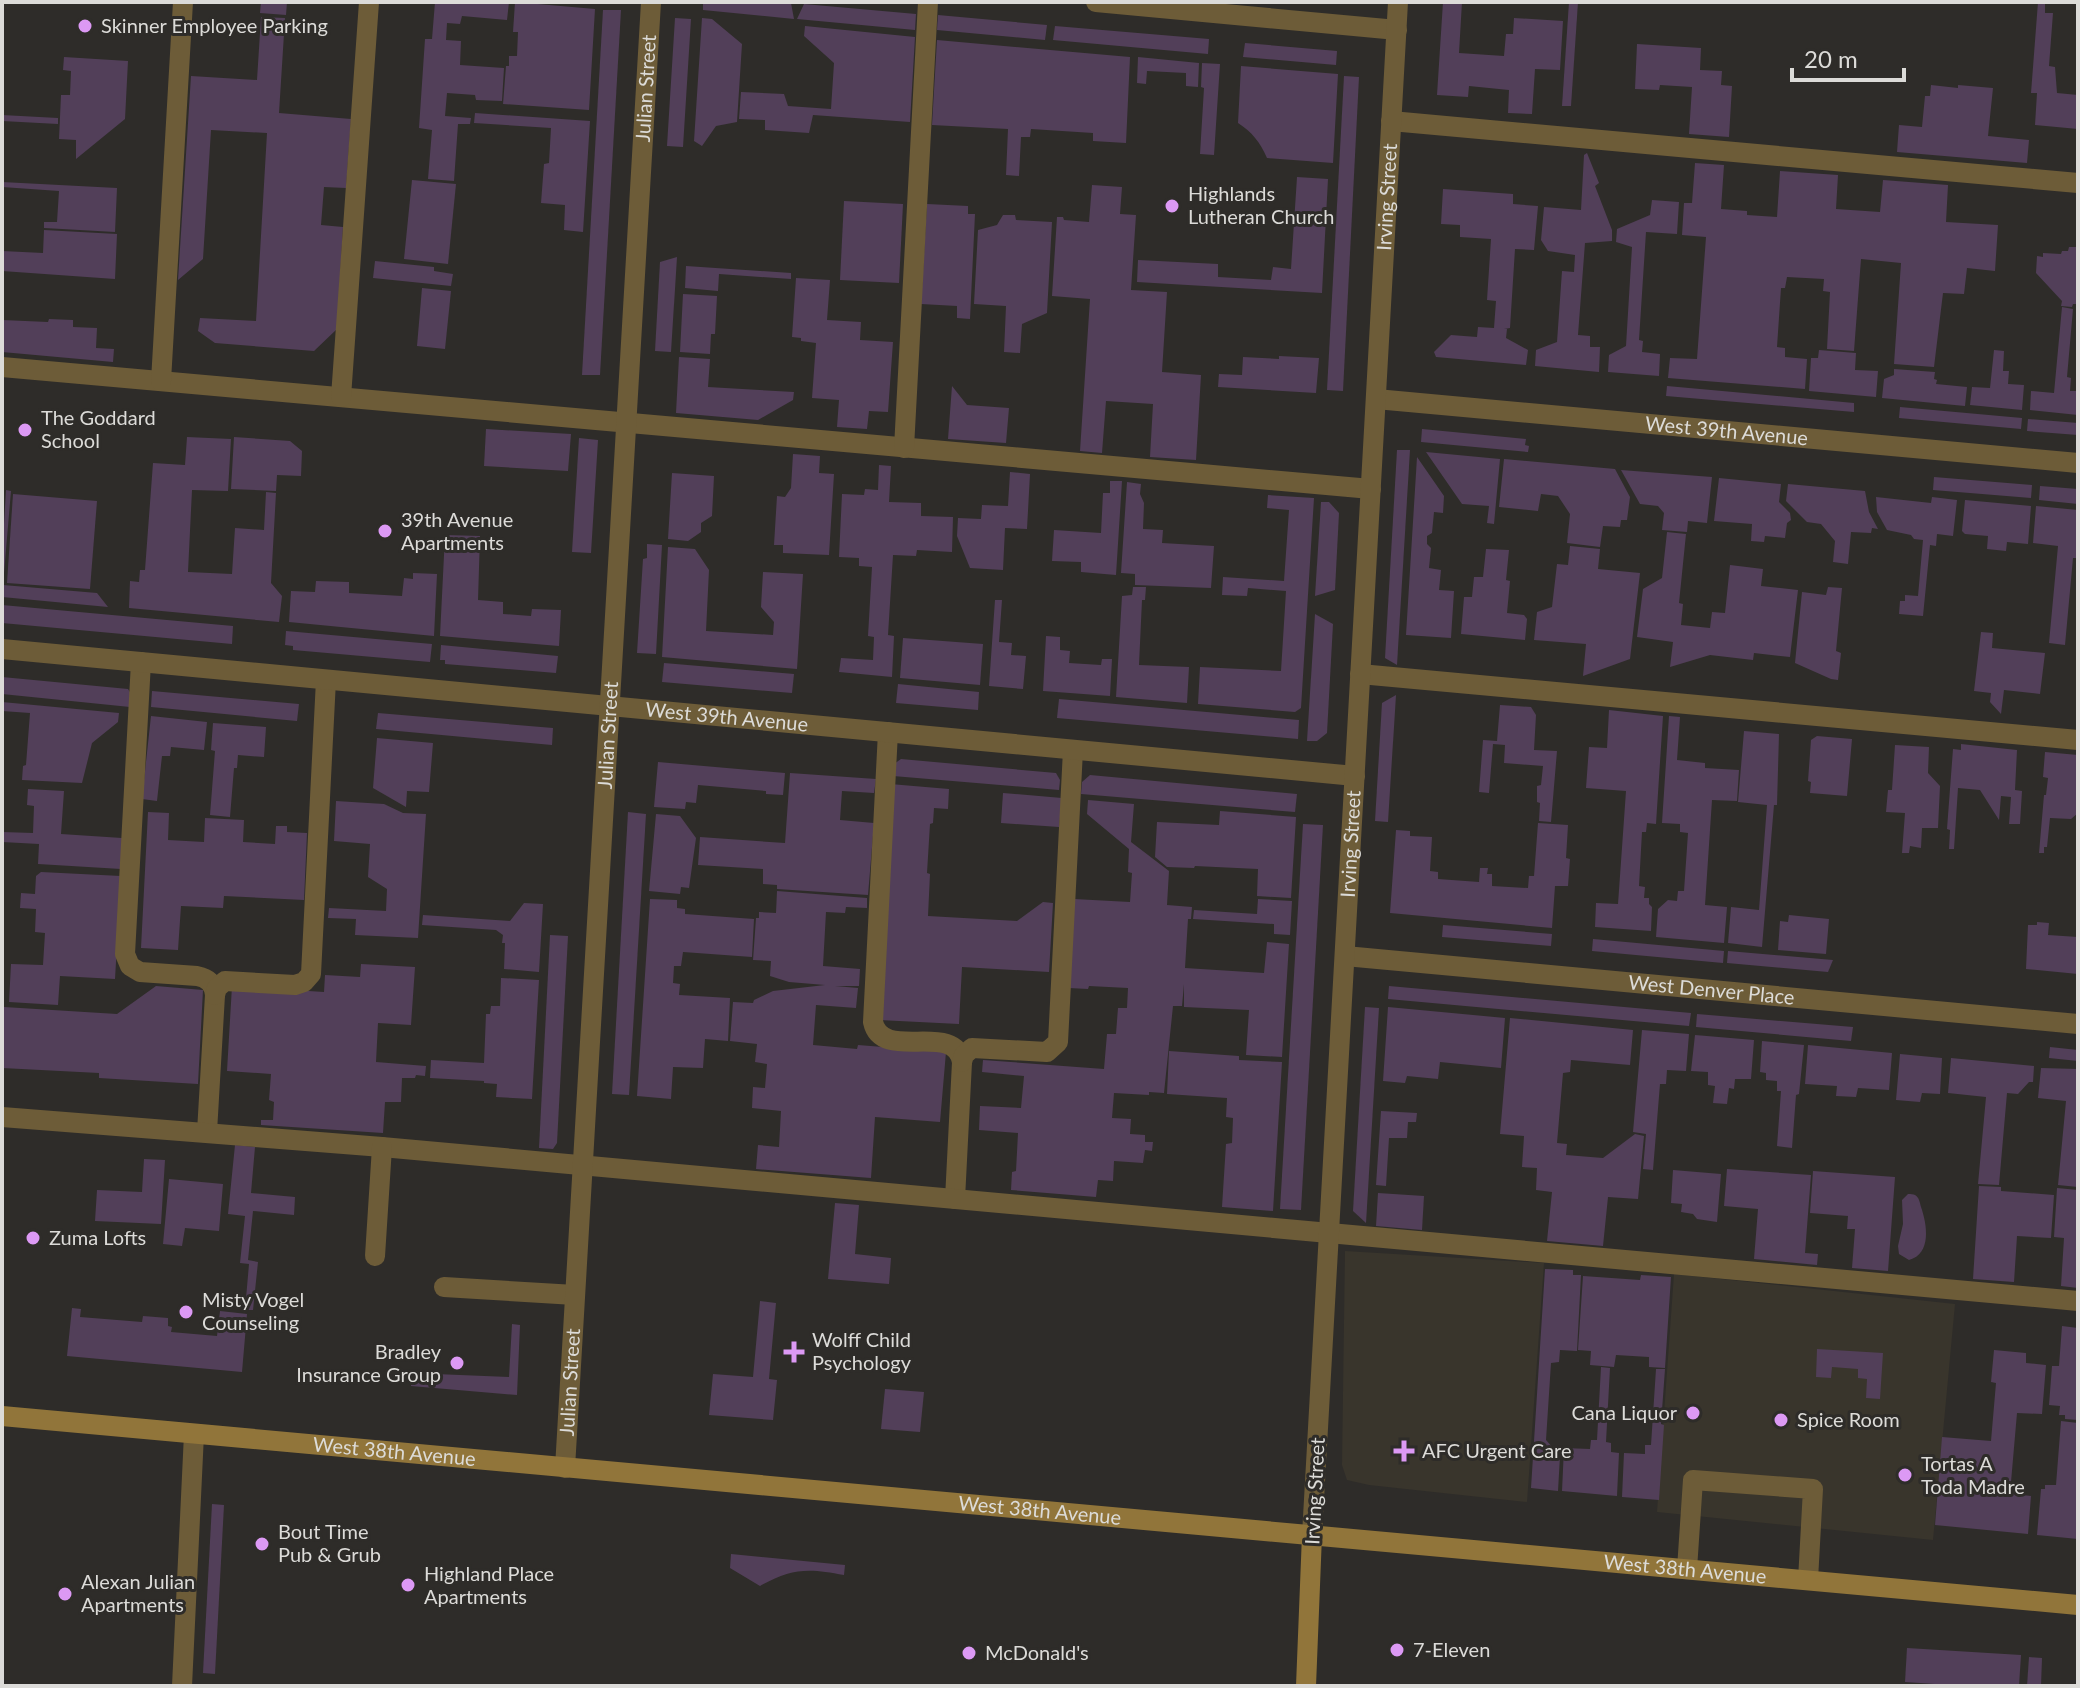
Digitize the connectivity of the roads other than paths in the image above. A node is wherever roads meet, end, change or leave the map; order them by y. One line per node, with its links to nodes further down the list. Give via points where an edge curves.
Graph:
1 (183, 2): 11 (street)
2 (369, 2): 12 (street)
3 (651, 2): 14 (street, Julian Street)
4 (928, 2): 15 (street)
5 (1096, 2): 7 (street)
6 (1398, 2): 7 (street, Irving Street)
7 (1397, 30): 8 (street, Irving Street)
8 (1391, 121): 9 (street); 13 (street, Irving Street)
9 (2078, 183)
10 (2, 367): 11 (street)
11 (161, 381): 12 (street)
12 (341, 397): 14 (street)
13 (1376, 399): 16 (street, West 39th Avenue); 17 (street, Irving Street)
14 (626, 422): 15 (street); 22 (street, Julian Street)
15 (904, 448): 17 (street)
16 (2078, 463)
17 (1371, 489): 20 (street, Irving Street)
18 (2, 649): 19 (street, West 39th Avenue)
19 (141, 662): 21 (street, West 39th Avenue); 28 (street, via 126,961 140,972 204,977)
20 (1360, 674): 24 (street); 26 (street, Irving Street)
21 (326, 680): 22 (street, West 39th Avenue); 28 (street, via 311,974 295,985 225,981)
22 (609, 707): 23 (street, West 39th Avenue); 34 (street, Julian Street)
23 (888, 732): 25 (street, West 39th Avenue); 30 (street, via 874,1028 887,1040 951,1044)
24 (2078, 740)
25 (1073, 750): 26 (street, West 39th Avenue); 30 (street, via 1058,1042 1042,1052 972,1048)
26 (1355, 776): 27 (street, Irving Street)
27 (1345, 956): 29 (street, West Denver Place); 36 (street, Irving Street)
28 (215, 995): 32 (street)
29 (2078, 1024)
30 (962, 1062): 35 (street)
31 (2, 1117): 32 (street)
32 (207, 1132): 33 (street)
33 (382, 1147): 34 (street); 37 (street)
34 (582, 1166): 35 (street); 39 (street, Julian Street)
35 (955, 1199): 36 (street)
36 (1329, 1233): 40 (street); 44 (street, Irving Street)
37 (375, 1256)
38 (444, 1287): 39 (street)
39 (575, 1295): 43 (street, Julian Street)
40 (2078, 1301)
41 (2, 1416): 42 (main road, West 38th Avenue)
42 (194, 1434): 43 (main road, West 38th Avenue); 48 (street)
43 (565, 1468): 44 (main road, West 38th Avenue)
44 (1312, 1535): 45 (main road, West 38th Avenue); 49 (main road, Irving Street)
45 (1687, 1569): 46 (main road, West 38th Avenue); 46 (street, via 1693,1480 1813,1489)
46 (1808, 1580): 47 (main road, West 38th Avenue)
47 (2078, 1605)
48 (182, 1686)
49 (1306, 1686)

